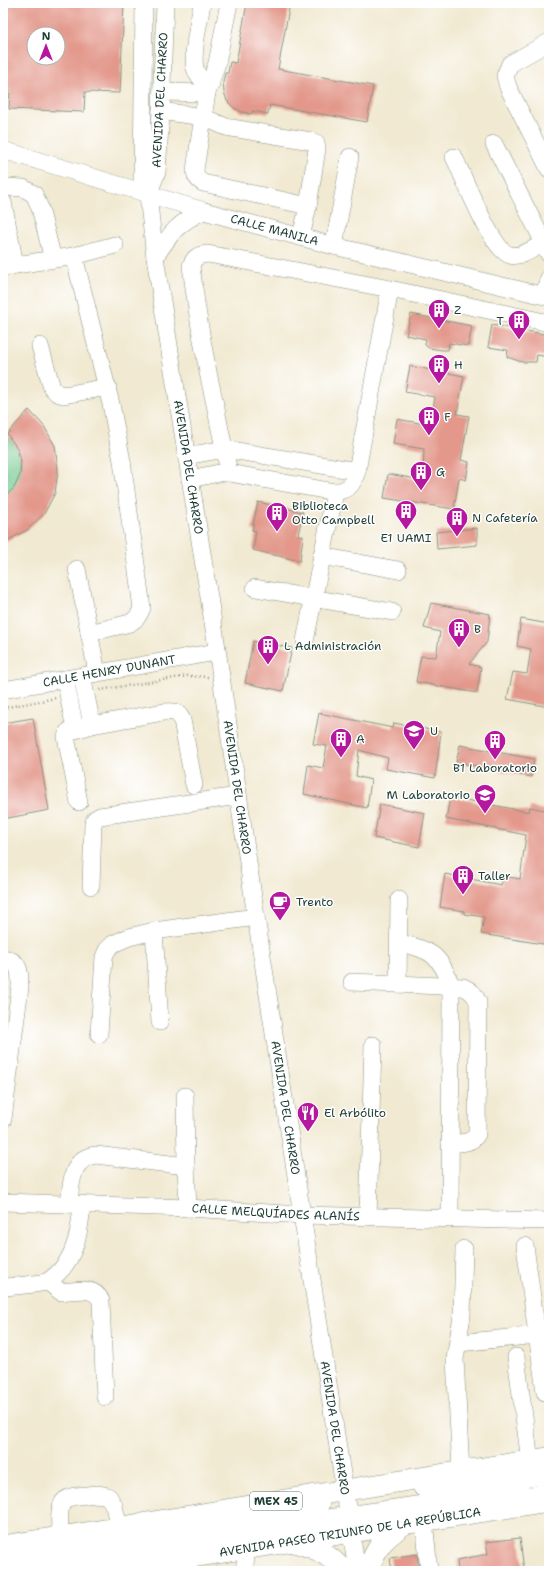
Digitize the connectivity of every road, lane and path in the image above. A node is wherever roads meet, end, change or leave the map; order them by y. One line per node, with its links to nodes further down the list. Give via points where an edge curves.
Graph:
1 (144, 3): 16 (street, AVENIDA DEL CHARRO, via 142,180)
2 (165, 3): 7 (street, AVENIDA DEL CHARRO)
3 (202, 3): 6 (street, via 194,66)
4 (229, 3): 6 (street)
5 (549, 42): 14 (street, via 510,64 505,76)
6 (209, 89): 7 (street); 9 (street)
7 (162, 92): 8 (street, AVENIDA DEL CHARRO)
8 (161, 111): 9 (street); 16 (street, AVENIDA DEL CHARRO, via 156,172)
9 (203, 117): 18 (street, via 195,170 199,180); 18 (street, via 226,127 316,143)
10 (494, 144): 23 (street)
11 (3, 150): 16 (street, CALLE MANILA)
12 (454, 156): 23 (street, via 489,233 502,252 518,256)
13 (350, 157): 22 (street)
14 (549, 169)
15 (3, 187): 26 (street, via 23,188 34,194)
16 (148, 194): 19 (street, CALLE MANILA); 25 (street, AVENIDA DEL CHARRO)
17 (3, 202): 27 (street)
18 (308, 206): 20 (street)
19 (204, 211): 20 (street, CALLE MANILA); 25 (street, via 178,226)
20 (301, 237): 22 (street, CALLE MANILA)
21 (115, 245): 24 (street)
22 (334, 246): 30 (street, CALLE MANILA)
23 (547, 249)
24 (74, 256): 26 (street); 33 (street)
25 (155, 257): 35 (street, AVENIDA DEL CHARRO)
26 (53, 259): 27 (street)
27 (9, 266)
28 (549, 278): 30 (street)
29 (390, 289): 31 (street); 34 (street, via 208,254 200,254 194,259 191,266 200,330); 36 (street)
30 (546, 296)
31 (549, 323)
32 (40, 346): 33 (street, via 52,388 57,393 64,395)
33 (108, 387): 46 (street, via 122,461 142,608 140,615 130,623)
34 (225, 449): 35 (street); 36 (street); 37 (street)
35 (186, 456): 38 (street, AVENIDA DEL CHARRO)
36 (357, 471): 39 (street, via 354,482 347,489)
37 (229, 473): 38 (street); 39 (street)
38 (190, 479): 48 (street, AVENIDA DEL CHARRO)
39 (335, 492): 40 (street)
40 (321, 556): 42 (street); 44 (street)
41 (77, 568): 46 (street)
42 (398, 570)
43 (255, 588): 44 (street)
44 (313, 599): 45 (street); 47 (street)
45 (392, 612)
46 (89, 633): 49 (street)
47 (305, 641)
48 (216, 652): 49 (street, CALLE HENRY DUNANT); 50 (street, AVENIDA DEL CHARRO)
49 (90, 674): 51 (street, CALLE HENRY DUNANT); 53 (street)
50 (220, 678): 53 (path, via 188,676); 59 (street, AVENIDA DEL CHARRO)
51 (65, 679): 52 (street, CALLE HENRY DUNANT); 54 (street)
52 (3, 690)
53 (86, 692): 56 (street)
54 (68, 696): 55 (path); 57 (street)
55 (3, 708)
56 (92, 726): 57 (street); 58 (street, via 176,712 185,728)
57 (75, 729): 60 (street, via 68,732 66,737)
58 (194, 785)
59 (238, 796): 61 (street, via 100,816 95,819); 63 (street, AVENIDA DEL CHARRO)
60 (79, 802)
61 (91, 886)
62 (399, 900): 65 (street)
63 (256, 917): 64 (street); 80 (street, AVENIDA DEL CHARRO)
64 (154, 931): 70 (street); 71 (street, via 124,938 107,950 104,957)
65 (399, 943): 68 (street); 69 (street, via 431,953 443,967)
66 (3, 958): 74 (street, via 18,966 20,972)
67 (352, 982): 68 (street)
68 (398, 984): 69 (street)
69 (451, 986): 75 (street); 75 (street, via 469,990 478,1002 478,1125 477,1134 471,1140)
70 (160, 1022)
71 (98, 1034)
72 (373, 1045): 81 (street)
73 (185, 1096): 76 (street)
74 (3, 1118)
75 (450, 1143): 82 (street)
76 (186, 1166): 78 (street, via 89,1156 77,1164 71,1188); 79 (street)
77 (3, 1202): 78 (street, CALLE MELQUÍADES ALANÍS)
78 (76, 1204): 79 (street, CALLE MELQUÍADES ALANÍS); 86 (street, via 79,1232 69,1259)
79 (188, 1208): 80 (street, CALLE MELQUÍADES ALANÍS)
80 (302, 1215): 81 (street, CALLE MELQUÍADES ALANÍS); 98 (street, AVENIDA DEL CHARRO)
81 (368, 1217): 82 (street, CALLE MELQUÍADES ALANÍS)
82 (450, 1219): 83 (street, CALLE MELQUÍADES ALANÍS)
83 (549, 1221)
84 (525, 1246): 88 (street)
85 (464, 1249): 89 (street)
86 (48, 1282): 87 (street); 92 (street, via 61,1292 86,1290 99,1296)
87 (3, 1287)
88 (538, 1335): 89 (street); 91 (street)
89 (459, 1343): 94 (street, via 455,1359)
90 (516, 1357): 93 (street)
91 (545, 1392)
92 (105, 1397)
93 (539, 1459): 94 (main road, MEX 45)
94 (461, 1471): 98 (main road, MEX 45)
95 (549, 1475): 98 (street, via 522,1479 490,1478)
96 (549, 1492): 98 (street, via 530,1495 491,1494)
97 (549, 1501): 99 (main road, AVENIDA PASEO TRIUNFO DE LA REPÚBLICA / MEX 45)
98 (347, 1509): 99 (main road, AVENIDA PASEO TRIUNFO DE LA REPÚBLICA / MEX 45); 100 (main road, MEX 45); 102 (main road, AVENIDA PASEO TRIUNFO DE LA REPÚBLICA / MEX 45); 105 (street, via 254,1517 198,1531); 106 (street, via 223,1540); 110 (street, AVENIDA DEL CHARRO)
99 (414, 1522): 111 (main road, via 386,1537 376,1550); 112 (street)
100 (119, 1528): 101 (main road, MEX 45); 101 (street, via 109,1497 97,1493 73,1496 66,1499 61,1508)
101 (61, 1537): 103 (main road, MEX 45)
102 (292, 1542): 104 (main road, AVENIDA PASEO TRIUNFO DE LA REPÚBLICA / MEX 45); 109 (main road, via 317,1549)
103 (3, 1546)
104 (247, 1549): 107 (main road, AVENIDA PASEO TRIUNFO DE LA REPÚBLICA / MEX 45); 108 (street)
105 (3, 1561)
106 (29, 1571)
107 (103, 1571)
108 (244, 1571)
109 (344, 1571)
110 (358, 1571)
111 (367, 1571)
112 (429, 1571)

